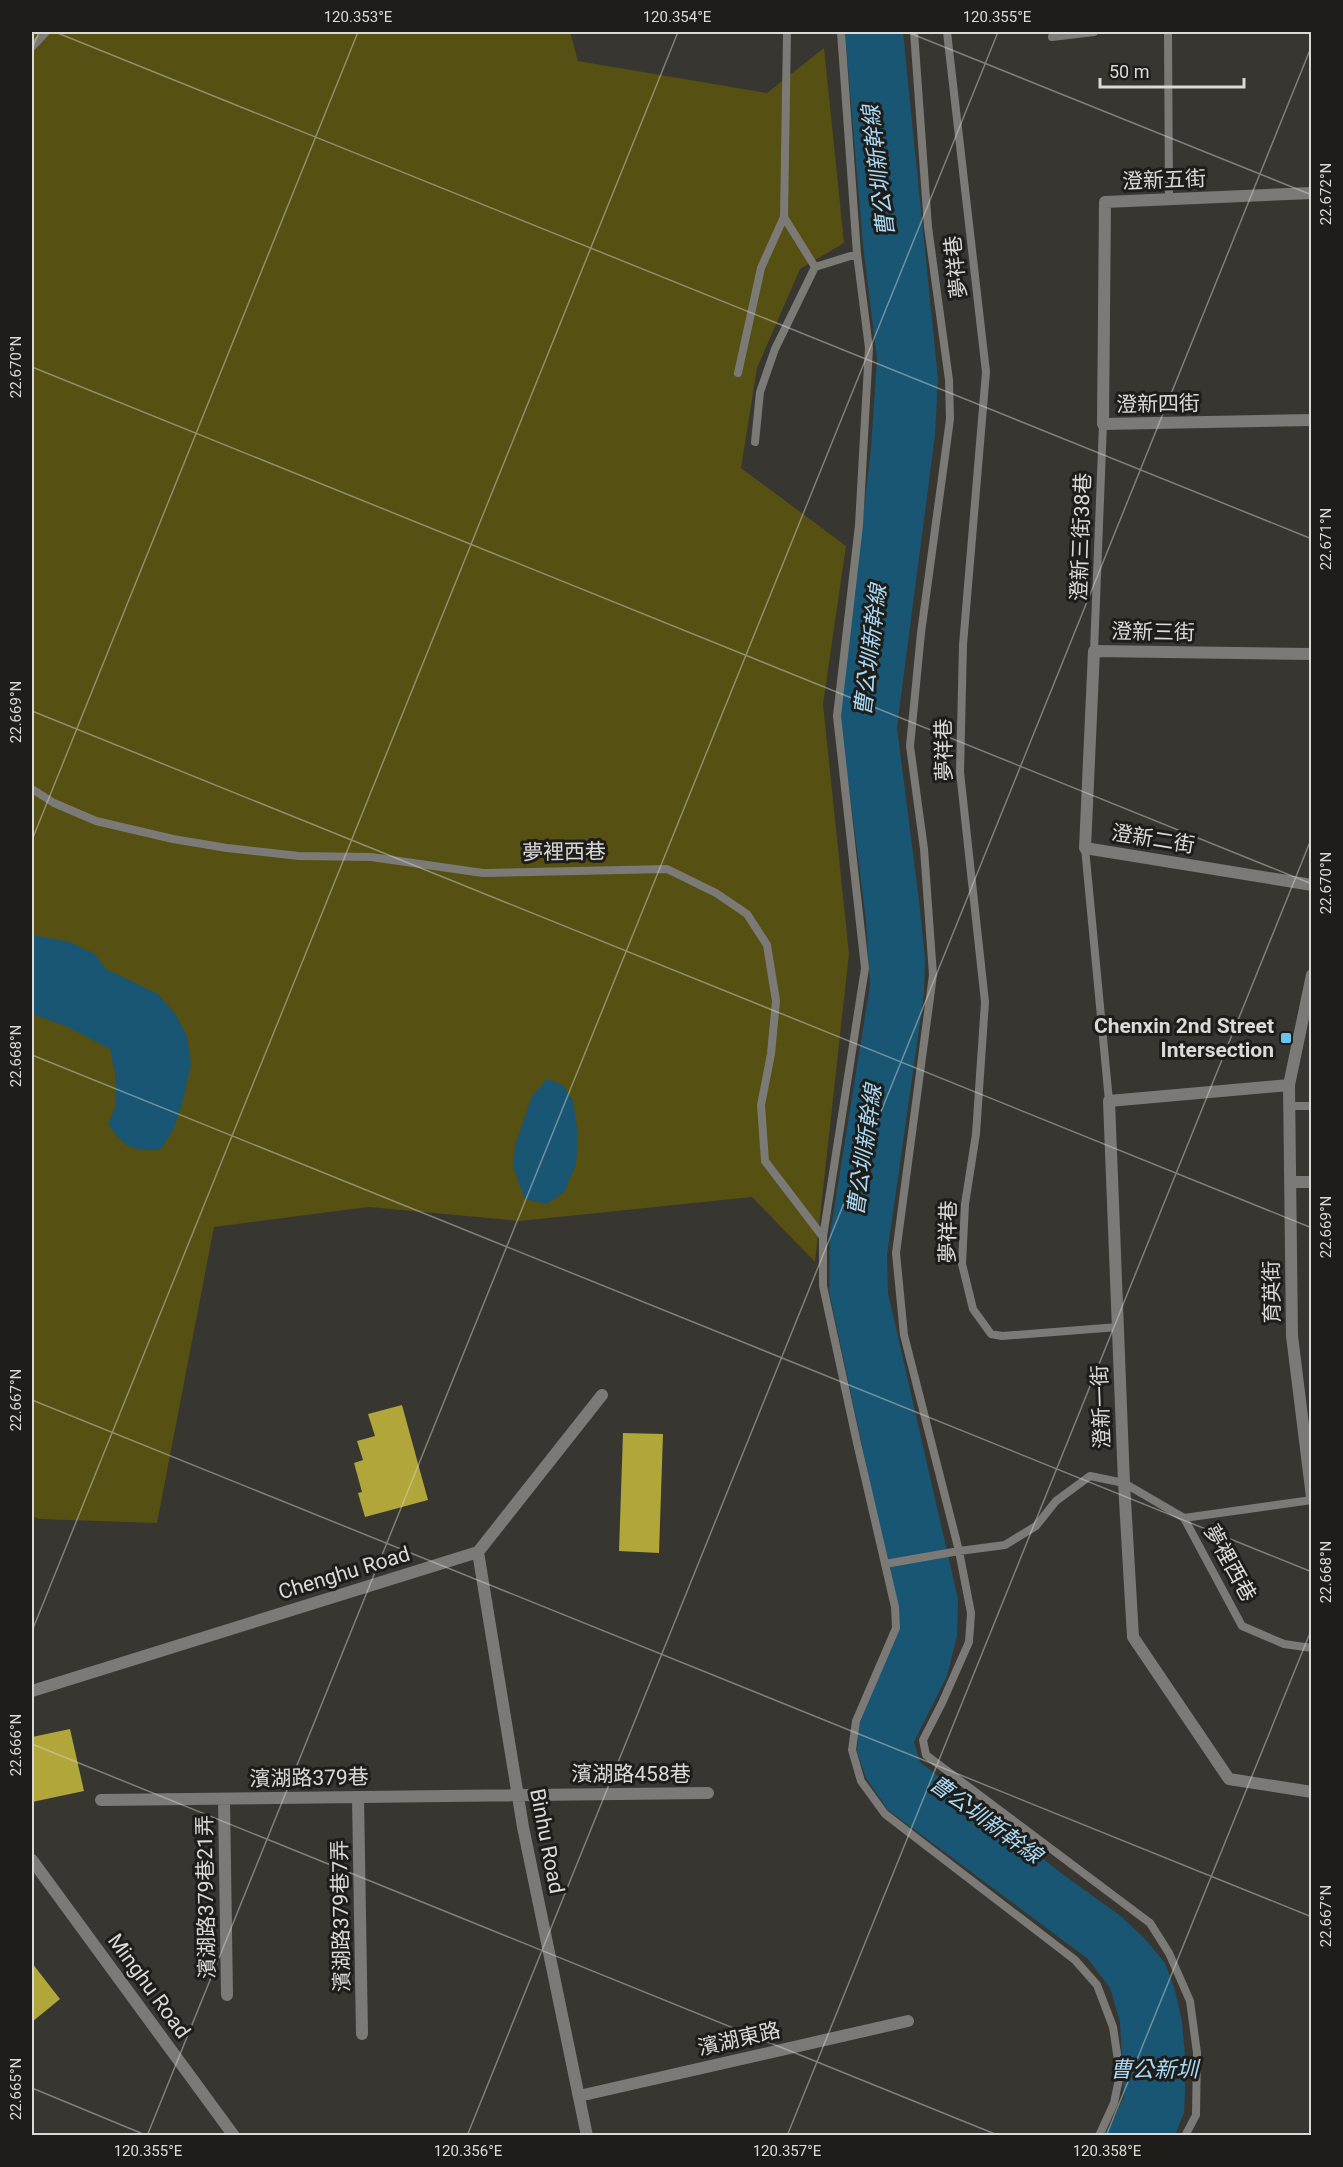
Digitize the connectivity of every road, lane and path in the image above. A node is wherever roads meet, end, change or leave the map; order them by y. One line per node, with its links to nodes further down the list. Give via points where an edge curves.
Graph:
1 (46, 32): 9 (lane)
2 (788, 32): 12 (lane)
3 (841, 32): 13 (lane)
4 (914, 32): 41 (lane, via 928,227 949,380 950,419 910,746 924,849 933,975 896,1253 904,1335)
5 (947, 32): 34 (lane, 夢祥巷, via 986,372 963,645 960,772 985,1002 962,1264 973,1309 991,1334)
6 (1094, 32): 8 (lane)
7 (1168, 32): 11 (lane)
8 (1052, 37)
9 (32, 47)
10 (1311, 193): 11 (street, 澄新五街)
11 (1169, 200): 15 (street, 澄新五街, via 1106,202)
12 (784, 217): 14 (lane); 16 (lane, via 761,268)
13 (857, 254): 14 (lane); 33 (lane, via 869,348 868,377 859,525 837,716 865,968)
14 (815, 267): 19 (lane, via 775,350 760,392)
15 (1104, 325): 18 (street, 澄新四街)
16 (738, 373)
17 (1311, 420): 18 (street, 澄新四街)
18 (1104, 424): 20 (lane, 澄新三街38巷)
19 (755, 442)
20 (1094, 651): 21 (street, 澄新三街); 22 (street, 澄新三街)
21 (1311, 654)
22 (1090, 751): 24 (street, 澄新二街)
23 (32, 789): 33 (lane, 夢裡西巷, via 96,821 227,848 299,856 372,857 483,873 667,869 716,893 747,914 767,945 776,1001 761,1105 765,1161)
24 (1085, 848): 25 (street, 澄新二街); 28 (lane)
25 (1311, 885)
26 (1311, 975): 27 (street, 育英街)
27 (1289, 1085): 28 (street); 30 (street, 育英街)
28 (1109, 1101): 34 (street, 澄新一街)
29 (1311, 1106): 30 (lane)
30 (1289, 1107): 31 (street, 育英街)
31 (1290, 1182): 32 (street); 36 (street, 育英街, via 1292,1336)
32 (1311, 1182)
33 (823, 1237): 42 (lane, via 823,1286)
34 (1118, 1328): 37 (street, 澄新一街)
35 (602, 1395): 40 (street)
36 (1307, 1412): 38 (street, 育英街)
37 (1124, 1483): 39 (lane, 夢裡西巷); 41 (lane, 夢裡西巷, via 1090,1476 1056,1501 1036,1526 1005,1545); 45 (street, 澄新一街, via 1133,1637 1229,1779)
38 (1311, 1498): 39 (lane, 夢裡西巷)
39 (1184, 1518): 43 (lane, 夢裡西巷, via 1242,1626 1284,1644)
40 (478, 1551): 44 (street, Chenghu Road); 47 (street, Binhu Road)
41 (959, 1551): 42 (lane, 夢裡西巷); 59 (lane, via 971,1613 969,1642 923,1740 926,1755 1150,1923 1169,1953 1190,2001 1197,2053 1196,2115)
42 (885, 1564): 58 (lane, via 896,1628 856,1721 852,1750 861,1781 885,1814 1075,1960 1097,1985 1113,2027 1120,2074 1114,2103)
43 (1311, 1648)
44 (32, 1691)
45 (1311, 1792)
46 (708, 1793): 47 (street, 濱湖路458巷)
47 (518, 1794): 48 (street, 濱湖路379巷); 55 (street, Binhu Road)
48 (358, 1797): 49 (street, 濱湖路379巷); 54 (street, 濱湖路379巷7弄)
49 (224, 1799): 50 (street, 濱湖路379巷); 52 (street, 濱湖路379巷21弄)
50 (101, 1800)
51 (32, 1860): 56 (street, Minghu Road)
52 (227, 1995)
53 (908, 2021): 55 (street, 濱湖東路)
54 (362, 2034)
55 (579, 2096): 57 (street, Binhu Road)
56 (234, 2136)
57 (587, 2136)
58 (1098, 2136)
59 (1185, 2136)

